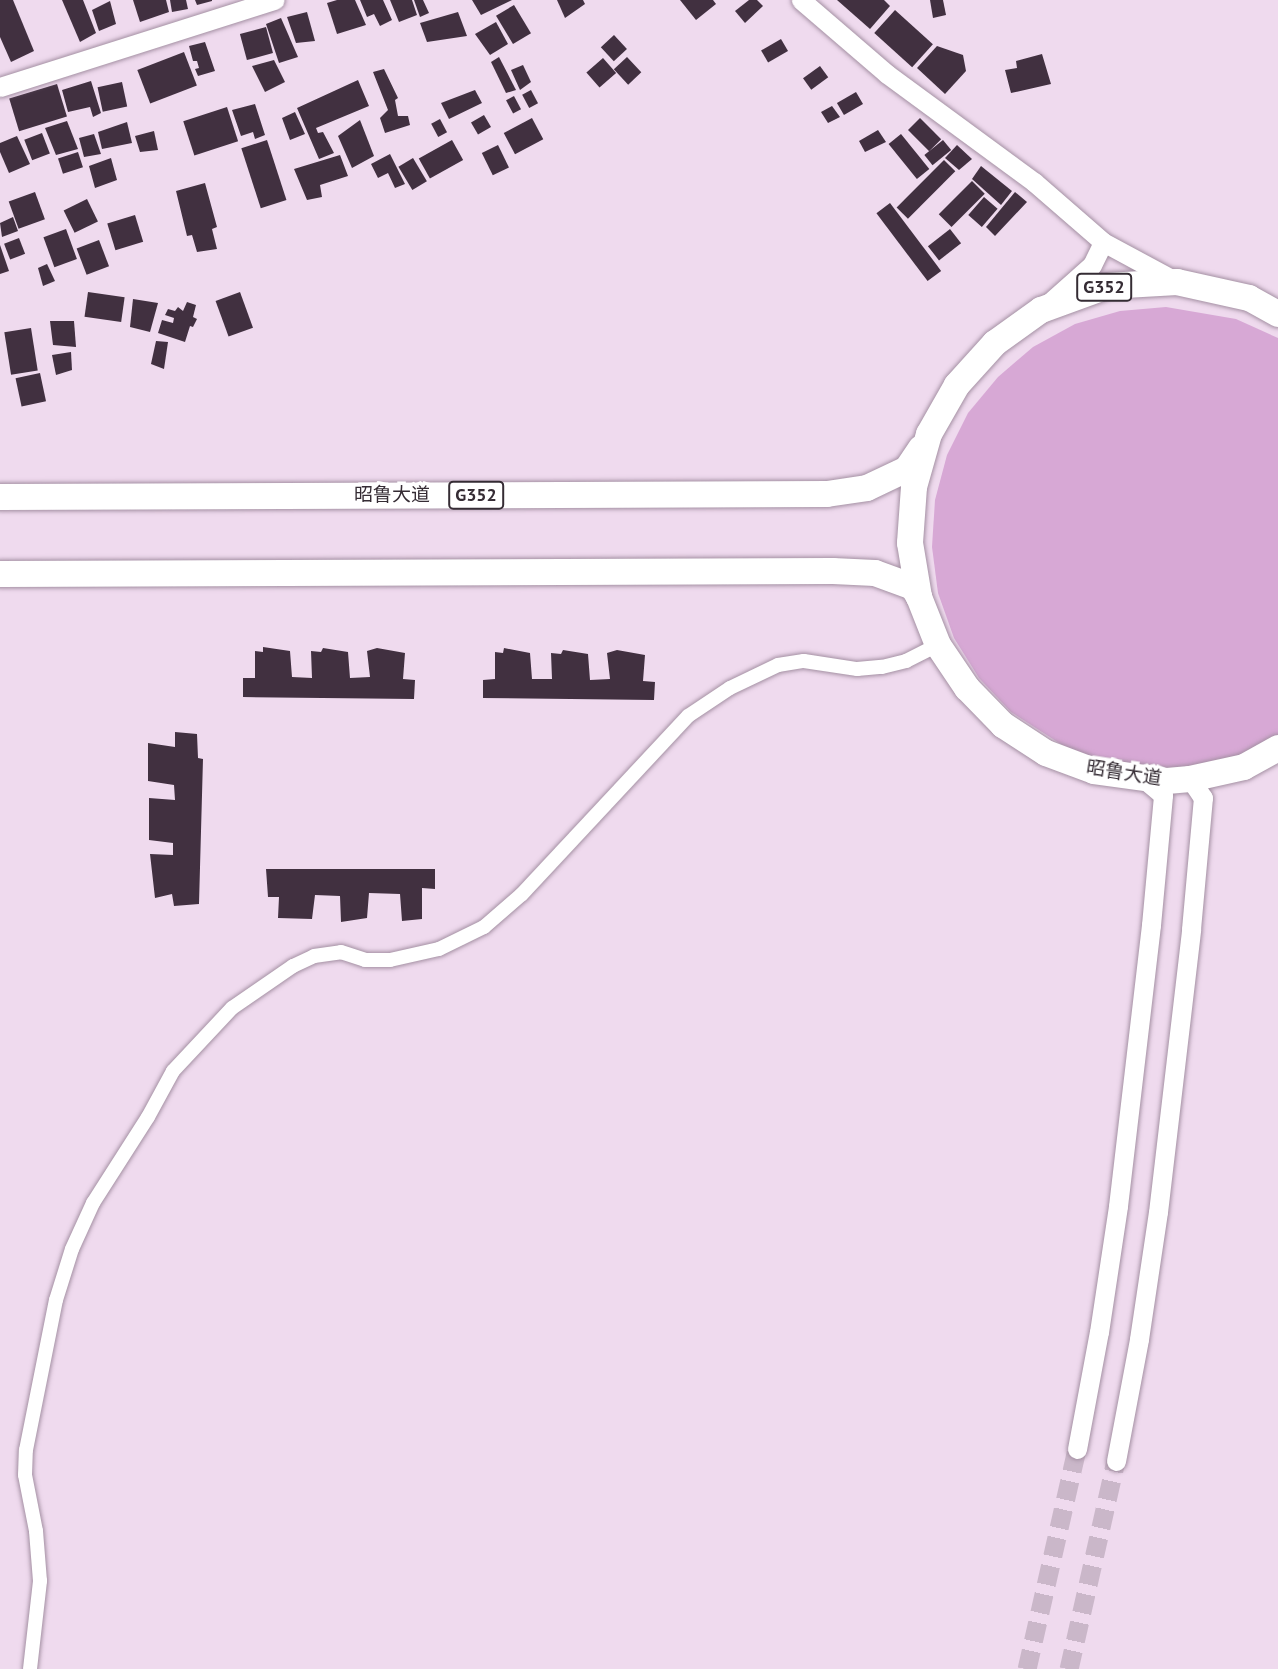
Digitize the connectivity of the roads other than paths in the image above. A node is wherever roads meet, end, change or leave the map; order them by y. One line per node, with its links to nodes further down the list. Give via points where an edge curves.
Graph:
1 (275, 0): 3 (main road)
2 (801, 0): 4 (main road, via 887,74 1034,183)
3 (0, 87)
4 (1103, 242): 5 (main road); 6 (main road, via 1092,265)
5 (1177, 282): 6 (highway, 昭鲁大道 / G352, via 1107,286); 7 (highway, 昭鲁大道 / G352, via 1249,298)
6 (1041, 310): 8 (highway, 昭鲁大道 / G352, via 995,342 957,385)
7 (1278, 314)
8 (929, 434): 9 (highway, 昭鲁大道 / G352, via 907,469 867,488 827,494); 11 (highway, 昭鲁大道 / G352, via 914,487 910,543)
9 (0, 497)
10 (0, 575): 11 (highway, via 833,571 875,573 913,587)
11 (919, 597): 12 (highway, 昭鲁大道 / G352)
12 (938, 645): 17 (highway, 昭鲁大道 / G352, via 967,688 1003,724 1046,753 1094,771); 20 (street, via 883,667 857,669 804,660 778,665 730,688 688,716 522,894 484,926 439,949 390,960 365,960 341,952 314,956 232,1008 173,1071 93,1203 56,1300 26,1450 25,1475 40,1581)
13 (1278, 748): 14 (highway, 昭鲁大道 / G352)
14 (1244, 766): 15 (main road); 16 (highway, 昭鲁大道 / G352)
15 (1278, 766)
16 (1190, 779): 17 (highway, 昭鲁大道 / G352); 19 (main road, via 1203,798 1185,980 1156,1224)
17 (1145, 780): 18 (main road, via 1163,794 1151,925 1118,1206)
18 (1077, 1449)
19 (1116, 1461)
20 (30, 1669)

